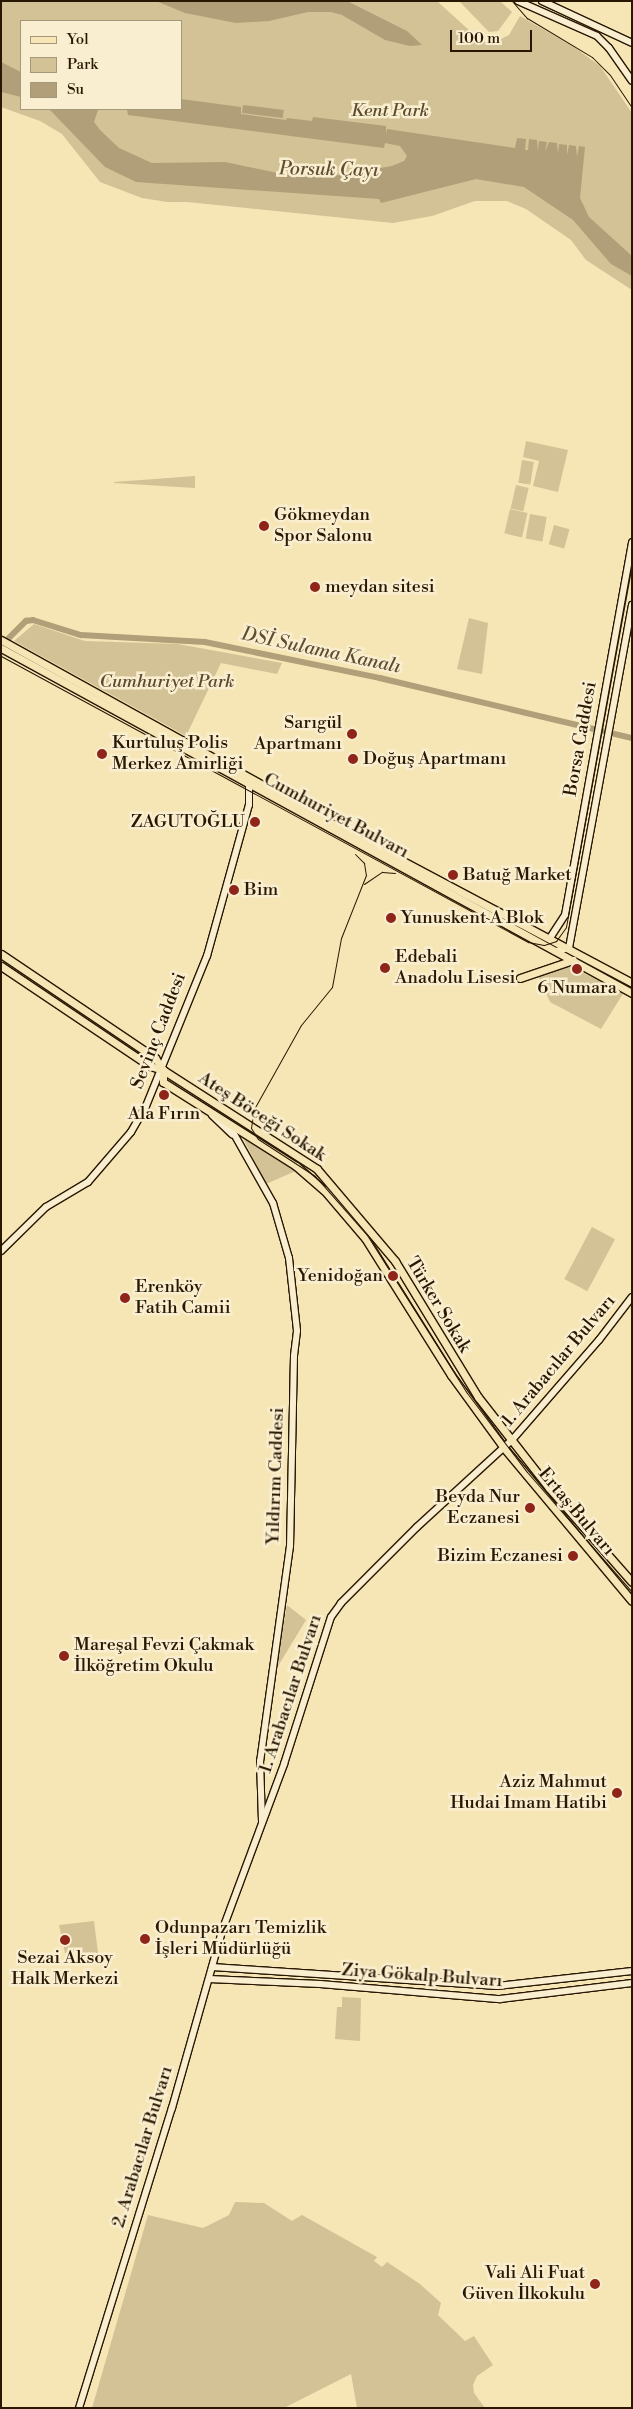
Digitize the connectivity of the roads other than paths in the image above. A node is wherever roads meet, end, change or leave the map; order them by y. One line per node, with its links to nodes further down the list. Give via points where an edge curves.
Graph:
1 (518, 1): 4 (main road, via 597,36)
2 (542, 1): 3 (main road)
3 (632, 43)
4 (632, 81)
5 (632, 542): 11 (main road, Borsa Caddesi, via 565,915)
6 (632, 605): 12 (main road, Borsa Caddesi)
7 (1, 640): 9 (main road, Cumhuriyet Bulvarı)
8 (1, 648): 10 (main road, Cumhuriyet Bulvarı)
9 (239, 770): 10 (main road); 11 (main road, Cumhuriyet Bulvarı)
10 (249, 786): 13 (main road, Cumhuriyet Bulvarı); 20 (main road, Sevinç Caddesi, via 249,805 243,831 207,956 193,983)
11 (550, 938): 12 (main road, Cumhuriyet Bulvarı)
12 (569, 948): 13 (main road); 18 (main road, Cumhuriyet Bulvarı)
13 (556, 951): 15 (main road, Cumhuriyet Bulvarı)
14 (1, 954): 20 (main road, via 140,1046 155,1058)
15 (573, 960): 17 (main road); 19 (main road, Cumhuriyet Bulvarı)
16 (1, 966): 20 (main road, via 150,1066)
17 (520, 978)
18 (632, 983)
19 (632, 993)
20 (163, 1070): 21 (main road, Ateş Böceği Sokak); 22 (main road, via 163,1082); 27 (main road, Sevinç Caddesi, via 131,1132 108,1162 88,1182 46,1207)
21 (211, 1102): 23 (main road); 25 (main road, Ateş Böceği Sokak, via 305,1160)
22 (211, 1114): 23 (main road, Ateş Böceği Sokak); 24 (main road)
23 (229, 1125): 24 (main road); 26 (main road, Ateş Böceği Sokak, via 307,1174)
24 (235, 1137): 34 (main road, Yıldırım Caddesi, via 273,1203 289,1258 297,1332 293,1363 290,1546 260,1761)
25 (340, 1194): 29 (main road, Türker Sokak, via 395,1261 449,1353)
26 (365, 1238): 30 (main road, Türker Sokak, via 451,1375)
27 (1, 1251)
28 (632, 1297): 31 (main road, 1. Arabacılar Bulvarı, via 599,1340)
29 (507, 1434): 31 (main road, Ertaş Bulvarı)
30 (499, 1440): 31 (main road, Ertaş Bulvarı)
31 (508, 1444): 32 (main road, Ertaş Bulvarı); 33 (main road, Ertaş Bulvarı); 34 (main road, 1. Arabacılar Bulvarı, via 417,1527 331,1617)
32 (632, 1582)
33 (632, 1601)
34 (262, 1827): 35 (main road, 1. Arabacılar Bulvarı)
35 (236, 1894): 36 (main road, 2. Arabacılar Bulvarı)
36 (212, 1967): 37 (main road, Ziya Gökalp Bulvarı, via 497,1986); 38 (main road, 2. Arabacılar Bulvarı)
37 (632, 1971)
38 (209, 1980): 39 (main road, Ziya Gökalp Bulvarı, via 320,1984 500,1999); 40 (main road, 2. Arabacılar Bulvarı)
39 (632, 1983)
40 (79, 2408)

